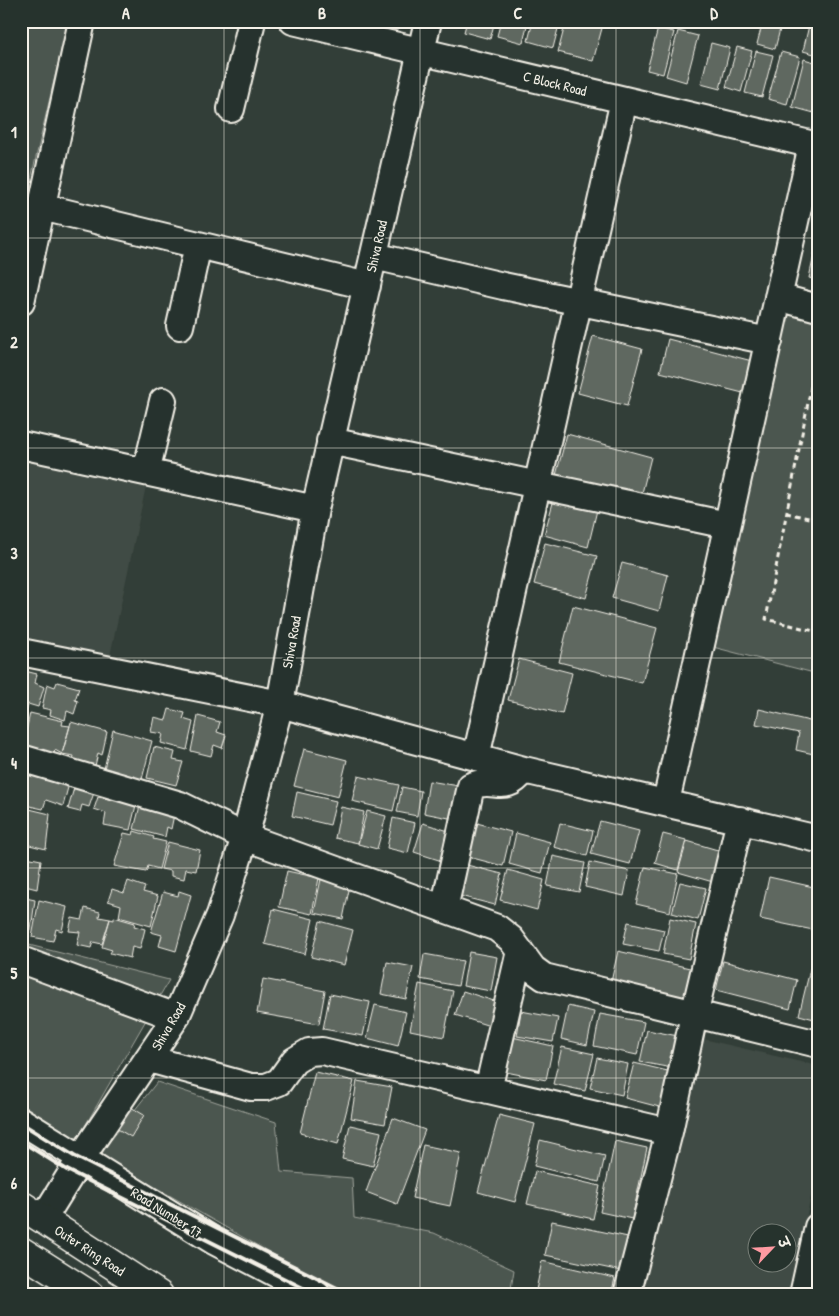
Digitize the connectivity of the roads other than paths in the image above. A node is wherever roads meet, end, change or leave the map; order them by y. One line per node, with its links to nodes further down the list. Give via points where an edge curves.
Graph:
1 (82, 21): 9 (street)
2 (252, 21): 7 (street)
3 (293, 21): 5 (street, C Block Road)
4 (428, 21): 5 (street, Shiva Road)
5 (421, 51): 6 (street, C Block Road); 11 (street, Shiva Road)
6 (624, 100): 8 (street, C Block Road); 14 (street)
7 (231, 109)
8 (815, 145): 13 (street)
9 (42, 207): 10 (street); 15 (street)
10 (198, 245): 12 (street); 17 (street)
11 (374, 256): 12 (street, Shiva Road); 14 (street)
12 (367, 286): 20 (street, Shiva Road)
13 (778, 297): 16 (street); 18 (street)
14 (579, 300): 18 (street); 23 (street)
15 (21, 302)
16 (818, 308)
17 (180, 326)
18 (769, 341): 25 (street)
19 (163, 401): 22 (street)
20 (330, 441): 23 (street); 24 (street, Shiva Road)
21 (21, 445): 22 (street)
22 (146, 472): 24 (street)
23 (538, 485): 25 (street); 28 (street)
24 (315, 509): 27 (street, Shiva Road)
25 (727, 525): 31 (street)
26 (21, 652): 27 (street)
27 (280, 704): 28 (street); 33 (street, Shiva Road)
28 (476, 757): 30 (street)
29 (21, 758): 33 (street, via 180,805)
30 (524, 770): 31 (street); 35 (street, via 510,783 471,786)
31 (666, 802): 32 (street)
32 (740, 820): 34 (street); 38 (street)
33 (245, 836): 35 (street); 39 (street, Shiva Road, via 220,915)
34 (818, 839)
35 (444, 909): 36 (street, via 496,928)
36 (520, 951): 38 (street, via 533,970 544,978); 42 (street)
37 (21, 960): 39 (street)
38 (694, 1015): 40 (street); 44 (street)
39 (176, 1017): 41 (street, Shiva Road)
40 (818, 1044)
41 (149, 1059): 42 (street, via 251,1087 266,1087 279,1082 294,1061 309,1052 322,1051); 45 (street, Shiva Road)
42 (488, 1090): 44 (street)
43 (21, 1121): 45 (street, Road Number 17)
44 (669, 1132): 52 (street)
45 (81, 1158): 46 (street, Shiva Road); 51 (street, Road Number 17, via 214,1241)
46 (32, 1212): 50 (highway, Outer Ring Road)
47 (818, 1227): 53 (street)
48 (21, 1251): 49 (highway)
49 (90, 1295)
50 (159, 1295)
51 (317, 1295)
52 (627, 1295)
53 (803, 1295)

